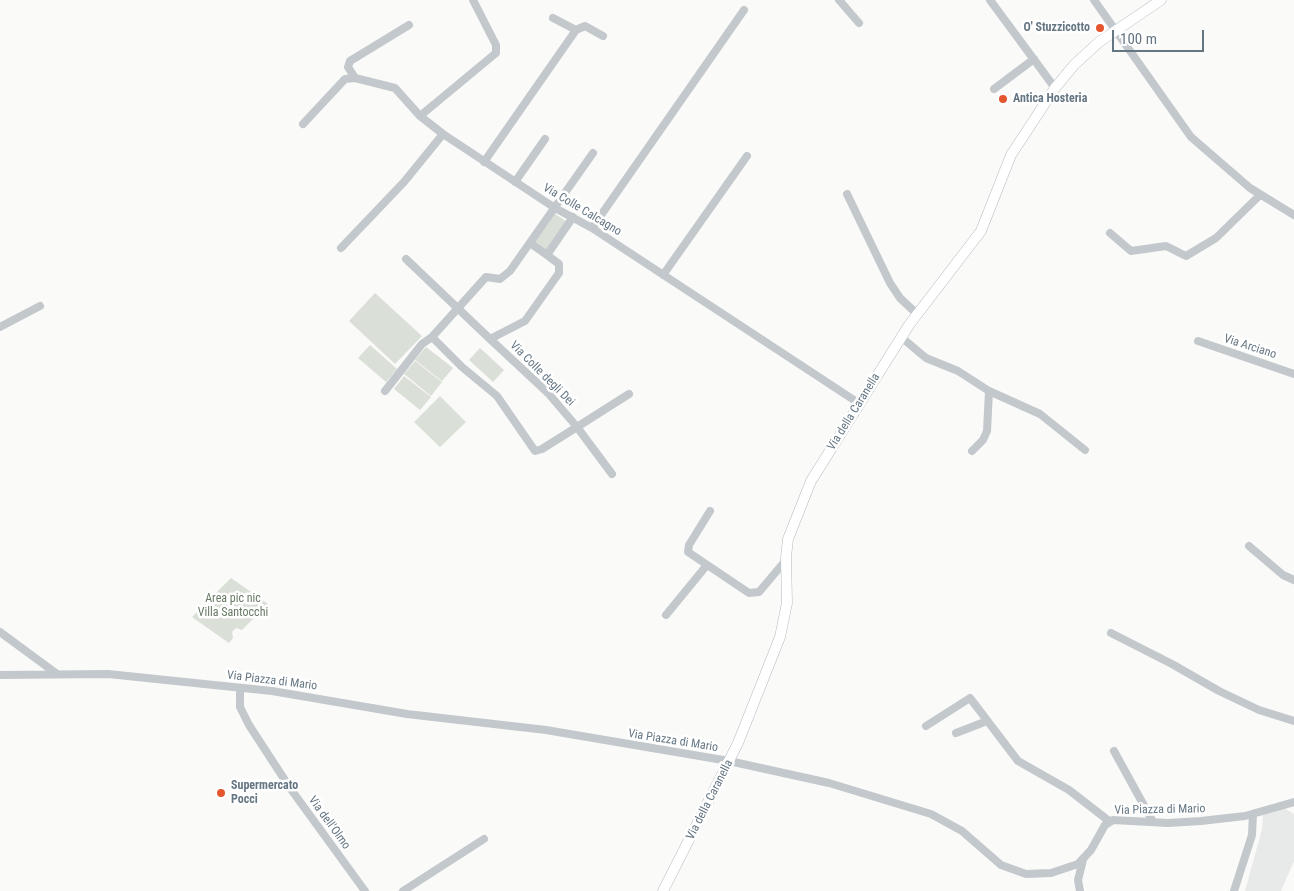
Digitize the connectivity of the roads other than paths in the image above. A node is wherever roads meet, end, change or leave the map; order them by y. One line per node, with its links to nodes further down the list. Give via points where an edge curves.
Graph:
1 (473, 0): 17 (street, via 496,45 496,53)
2 (839, 0): 8 (street)
3 (990, 0): 13 (street)
4 (1094, 0): 11 (street)
5 (1161, 0): 11 (main road, Via della Caranella)
6 (744, 10): 30 (street)
7 (553, 18): 10 (street)
8 (859, 22)
9 (409, 25): 14 (street, via 350,61 348,67)
10 (576, 30): 12 (street, via 585,26); 23 (street)
11 (1115, 30): 15 (main road, Via della Caranella, via 1078,61); 26 (street, via 1191,137)
12 (603, 36)
13 (1034, 59): 15 (street); 16 (street)
14 (355, 78): 17 (street, Via Colle Calcagno, via 395,88); 18 (street, via 341,81)
15 (1055, 88): 39 (main road, Via della Caranella, via 1015,147 981,232)
16 (994, 89)
17 (420, 116): 19 (street, Via Colle Calcagno)
18 (303, 124)
19 (443, 134): 23 (street, Via Colle Calcagno); 33 (street, via 404,182)
20 (545, 139): 24 (street)
21 (592, 153): 27 (street)
22 (747, 156): 36 (street)
23 (484, 162): 24 (street, Via Colle Calcagno)
24 (515, 182): 27 (street, Via Colle Calcagno)
25 (847, 194): 39 (street, via 890,284)
26 (1260, 195): 28 (street); 31 (street, via 1216,238 1186,256 1166,246 1131,251)
27 (555, 208): 29 (street, Via Colle Calcagno); 32 (street)
28 (1294, 215)
29 (573, 217): 30 (street, Via Colle Calcagno); 34 (street)
30 (592, 228): 36 (street, Via Colle Calcagno)
31 (1110, 233)
32 (530, 243): 34 (street, Via Colle degli Dei); 38 (street, via 506,275 498,280 491,276 486,278)
33 (341, 248)
34 (547, 255): 43 (street, Via Colle degli Dei, via 559,264 559,273 525,322)
35 (406, 259): 38 (street, Via Colle degli Dei)
36 (663, 275): 49 (street, Via Colle Calcagno)
37 (40, 306): 40 (street)
38 (458, 309): 41 (street); 43 (street, Via Colle degli Dei)
39 (917, 314): 42 (main road, Via della Caranella)
40 (0, 327)
41 (432, 337): 46 (street, via 424,342); 50 (street, via 498,396 532,450 542,450)
42 (901, 337): 47 (street, via 922,356 958,371); 49 (main road, Via della Caranella)
43 (490, 339): 50 (street, Via Colle degli Dei, via 548,393)
44 (1198, 341): 45 (street, Via Arciano)
45 (1294, 374)
46 (384, 391)
47 (989, 391): 51 (street, via 988,431); 52 (street, via 1047,418)
48 (629, 394): 50 (street)
49 (860, 404): 56 (main road, Via della Caranella, via 804,496 789,535)
50 (577, 427): 53 (street, Via Colle degli Dei)
51 (972, 450)
52 (1085, 450)
53 (612, 474)
54 (710, 511): 57 (street, via 687,550)
55 (1249, 546): 58 (street, via 1283,575)
56 (786, 560): 57 (street, via 759,592 752,594); 70 (main road, Via della Caranella, via 787,598 783,628)
57 (707, 565): 59 (street)
58 (1294, 580)
59 (666, 615)
60 (0, 632): 62 (street)
61 (1111, 632): 66 (street, via 1219,691 1257,709)
62 (57, 674): 63 (street, Via Piazza di Mario); 64 (street, Via Piazza di Mario, via 121,675)
63 (1, 678)
64 (240, 688): 70 (street, Via Piazza di Mario, via 290,693 407,714 553,731); 77 (street, Via dell'Olmo, via 240,707 248,725)
65 (988, 721): 67 (street, via 968,698); 68 (street); 73 (street, via 1018,761 1069,790)
66 (1294, 721)
67 (926, 726)
68 (956, 733)
69 (1114, 751): 74 (street)
70 (729, 762): 76 (street, Via Piazza di Mario, via 829,783 931,814 959,828 998,863 1018,872 1047,873); 79 (main road, Via della Caranella)
71 (1294, 802): 72 (street, Via Piazza di Mario)
72 (1253, 814): 74 (street, Via Piazza di Mario, via 1196,822); 81 (street, via 1252,835)
73 (1109, 821): 74 (street, Via Piazza di Mario); 76 (street, Via Piazza di Mario)
74 (1153, 822)
75 (484, 839): 78 (street)
76 (1083, 860): 80 (street, via 1078,880)
77 (365, 891)
78 (403, 891)
79 (663, 891)
80 (1080, 891)
81 (1234, 891)

